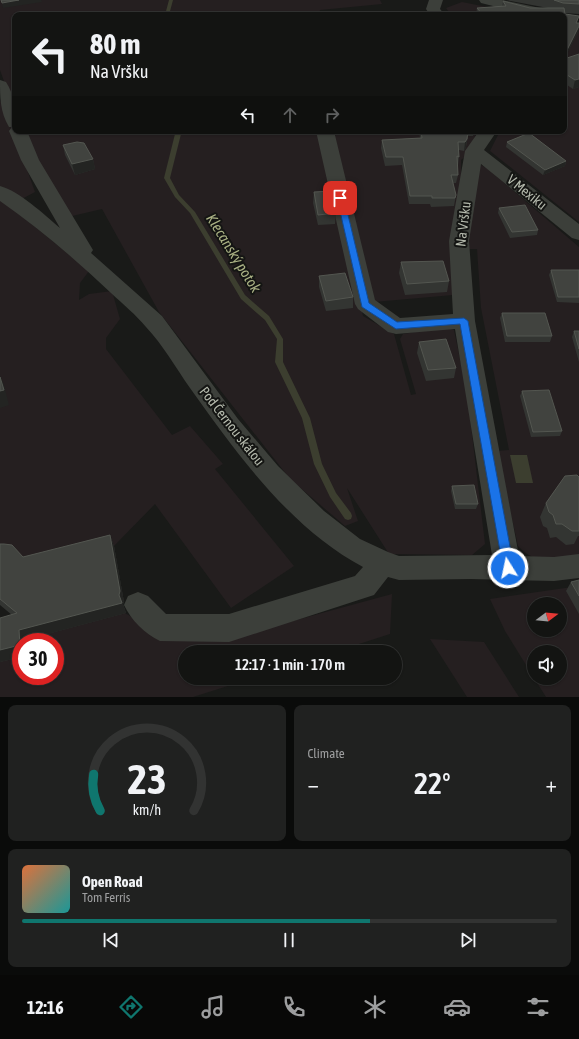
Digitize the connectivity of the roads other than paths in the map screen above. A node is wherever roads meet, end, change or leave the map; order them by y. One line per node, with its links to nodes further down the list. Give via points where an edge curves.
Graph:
1 (436, 0): 3 (street, via 433,10)
2 (486, 0): 4 (street)
3 (435, 12)
4 (537, 12)
5 (0, 85): 6 (street)
6 (12, 115)
7 (19, 134): 13 (street, via 30,160)
8 (328, 134): 14 (street, via 365,304 396,326)
9 (486, 134): 10 (street, Na Vršku)
10 (474, 151): 12 (street, V Mexiku); 14 (street, Na Vršku, via 458,241)
11 (0, 192): 13 (street, Pod Černou skálou)
12 (579, 234)
13 (91, 263): 15 (street, Pod Černou skálou, via 154,321 230,426 269,473 315,519 351,547)
14 (464, 321): 17 (street, Na Vršku)
15 (382, 563): 17 (street, Pod Černou skálou, via 399,568); 18 (street, via 364,586 229,628 160,626)
16 (579, 566): 17 (street, Pod Černou skálou, via 554,569)
17 (508, 568)
18 (138, 605)

